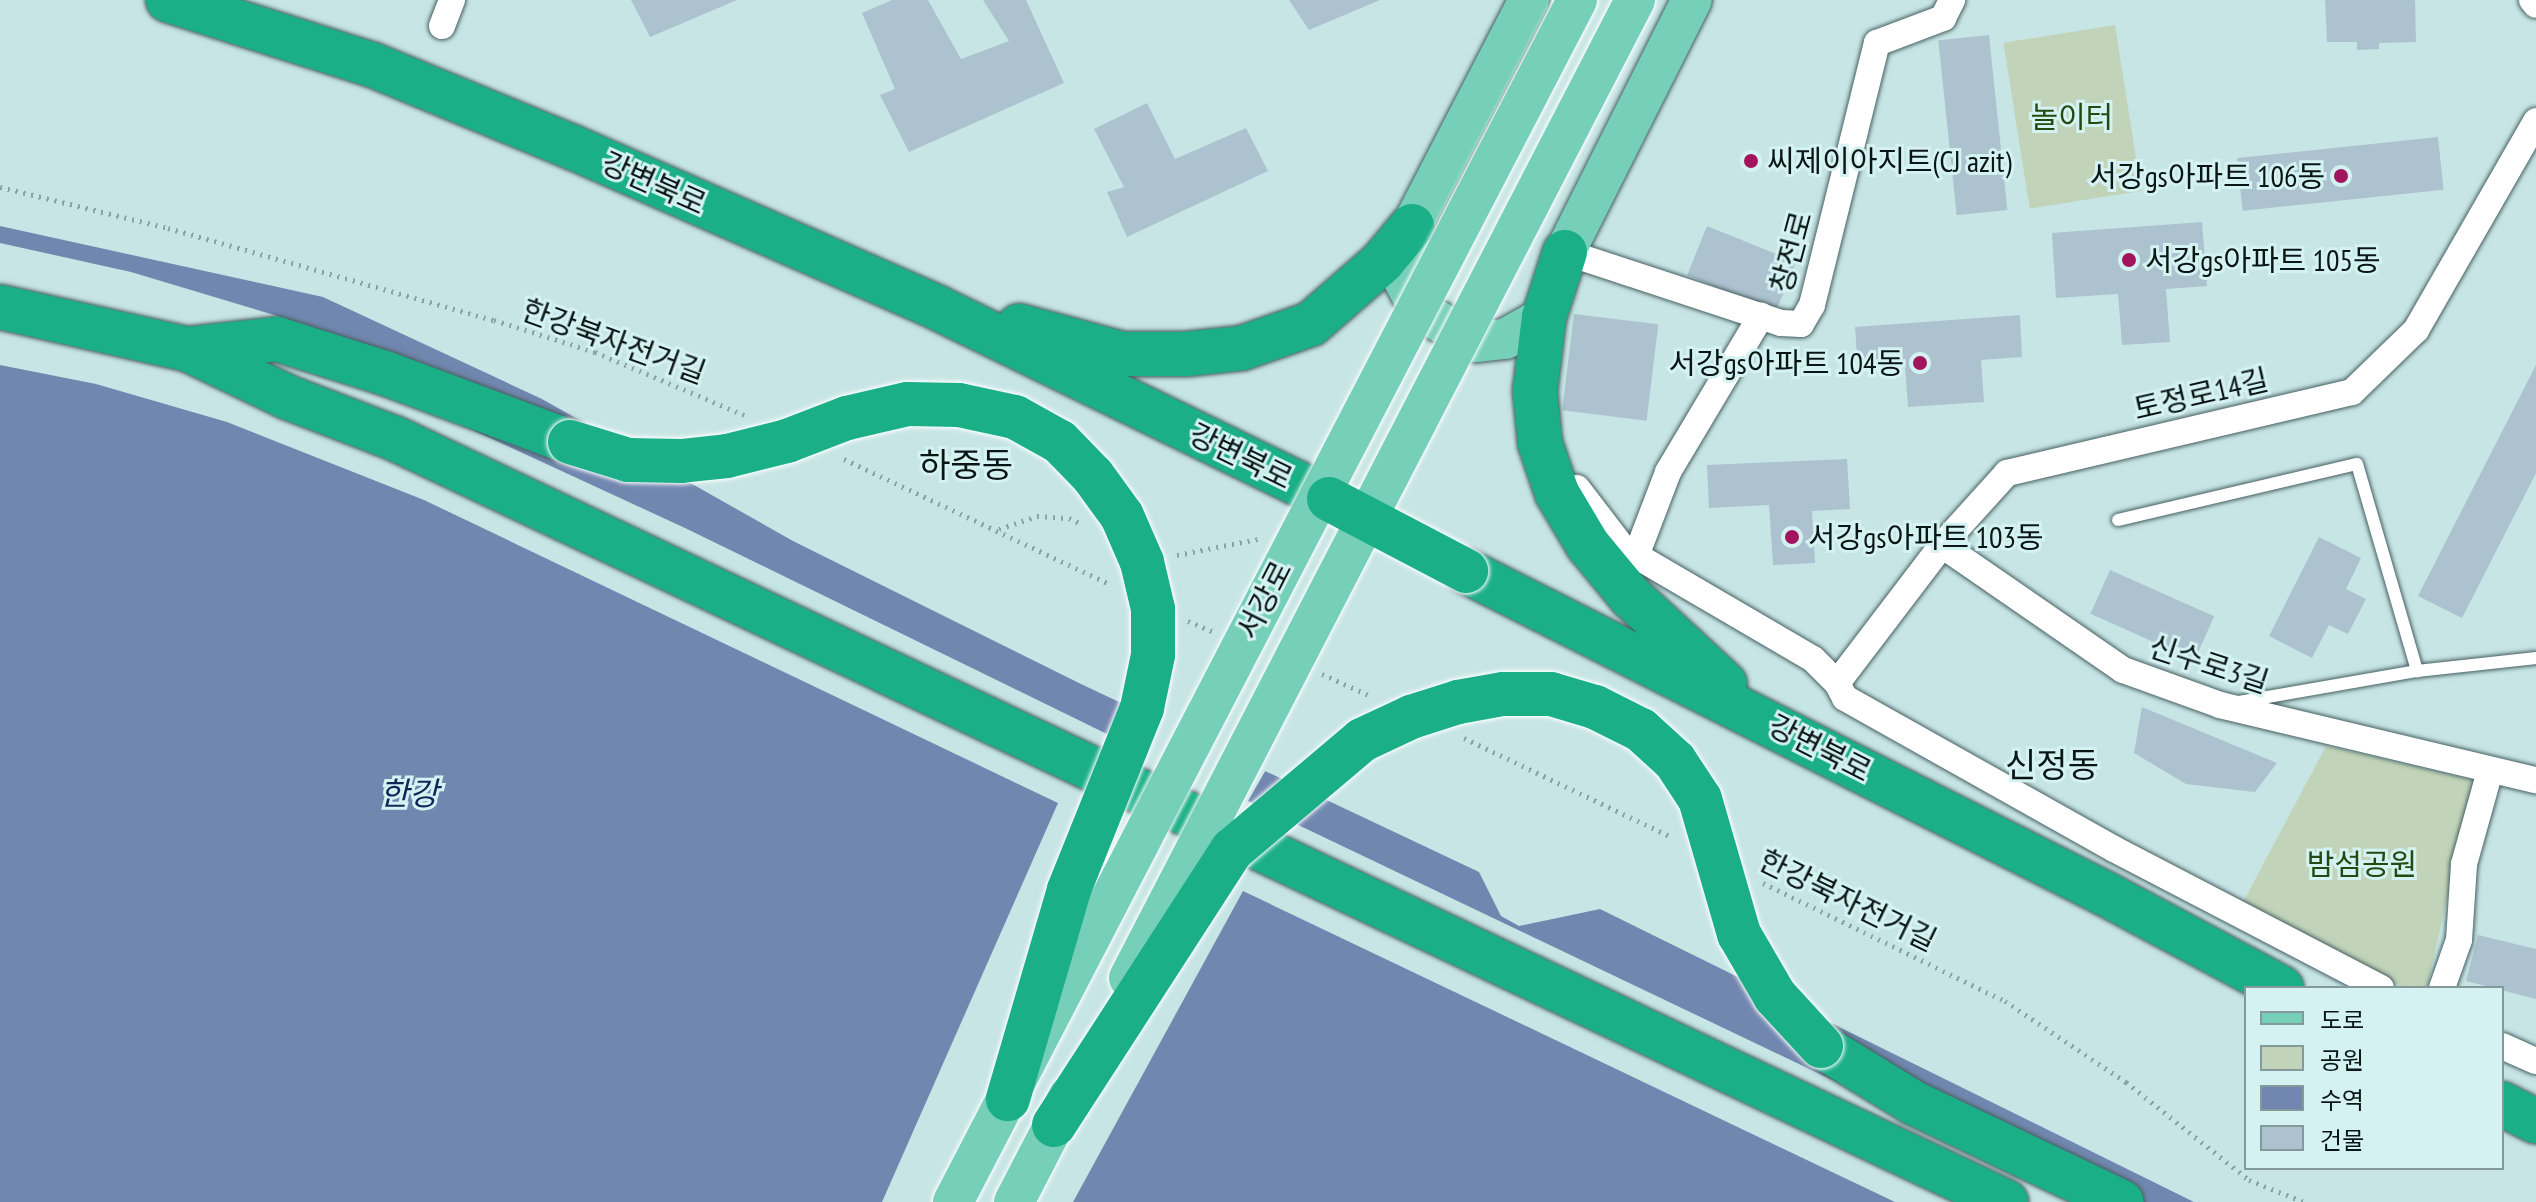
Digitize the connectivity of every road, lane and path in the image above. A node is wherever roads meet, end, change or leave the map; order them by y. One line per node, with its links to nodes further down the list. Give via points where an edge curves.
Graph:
1 (168, 0): 15 (highway, 강변북로, via 373,65)
2 (452, 0): 8 (street)
3 (1577, 0): 43 (main road, 서강로, bridge)
4 (1635, 0): 46 (main road, 서강로, bridge)
5 (1952, 0): 16 (street, 창전로, via 1943,18 1877,43 1812,305 1801,324)
6 (1530, 3): 12 (main road)
7 (1694, 5): 13 (main road)
8 (442, 26)
9 (2536, 121): 10 (street, 토정로14길)
10 (2527, 160): 23 (street, 토정로14길, via 2416,330 2352,392 2007,473)
11 (0, 187): 20 (path, 한강북자전거길, via 168,228 494,320 595,352)
12 (1412, 226): 15 (highway, via 1382,262 1311,324 1242,348 1122,354); 17 (main road, via 1401,275 1420,311 1476,342 1505,339)
13 (1565, 252): 16 (street, 창전로); 17 (highway)
14 (0, 307): 18 (highway)
15 (936, 307): 32 (highway, 강변북로, bridge)
16 (1761, 316): 24 (street, via 1668,472)
17 (1544, 317): 19 (highway)
18 (187, 349): 43 (highway, bridge, via 277,339 628,460 727,456 907,404 959,405 1015,417 1060,442 1122,516 1142,562 1153,609 1153,655 1142,708 1069,890); 49 (highway, bridge, via 287,397 394,438)
19 (1535, 391): 24 (street, via 1559,432 1567,470 1583,500); 32 (highway, via 1544,456 1557,493 1588,545 1631,597)
20 (748, 416)
21 (833, 453): 25 (path)
22 (2118, 520): 27 (lane, via 2357,464)
23 (1942, 545): 29 (street, 토정로14길); 31 (street, 신수로3길, via 2123,670)
24 (1636, 556): 29 (street, via 1813,659)
25 (1111, 584)
26 (2536, 658): 27 (lane)
27 (2417, 671): 31 (lane)
28 (1344, 683): 30 (path)
29 (1837, 683): 39 (street, via 1845,698 2114,849)
30 (1385, 702)
31 (2220, 705): 34 (street, 신수로3길)
32 (1761, 718): 38 (highway, 강변북로)
33 (1453, 733): 36 (path)
34 (2490, 771): 35 (street, 신수로3길); 40 (street, via 2464,864 2459,940)
35 (2536, 780)
36 (1678, 840)
37 (1749, 876): 51 (path, 한강북자전거길, via 2005,1001 2126,1082 2249,1180)
38 (2277, 986)
39 (2377, 986)
40 (2443, 986)
41 (2504, 1047): 42 (street)
42 (2536, 1061)
43 (1008, 1099): 47 (main road, 서강로, bridge)
44 (2504, 1105): 45 (highway)
45 (2536, 1121)
46 (1054, 1125): 48 (main road, 서강로, bridge); 50 (highway, bridge, via 1232,850 1306,791 1331,763 1362,740 1458,702 1503,694 1551,694 1595,707 1641,730 1675,761 1700,799 1739,934 1775,996 1821,1046 1914,1103)
47 (953, 1202)
48 (1014, 1202)
49 (2006, 1202)
50 (2122, 1202)
51 (2304, 1202)

